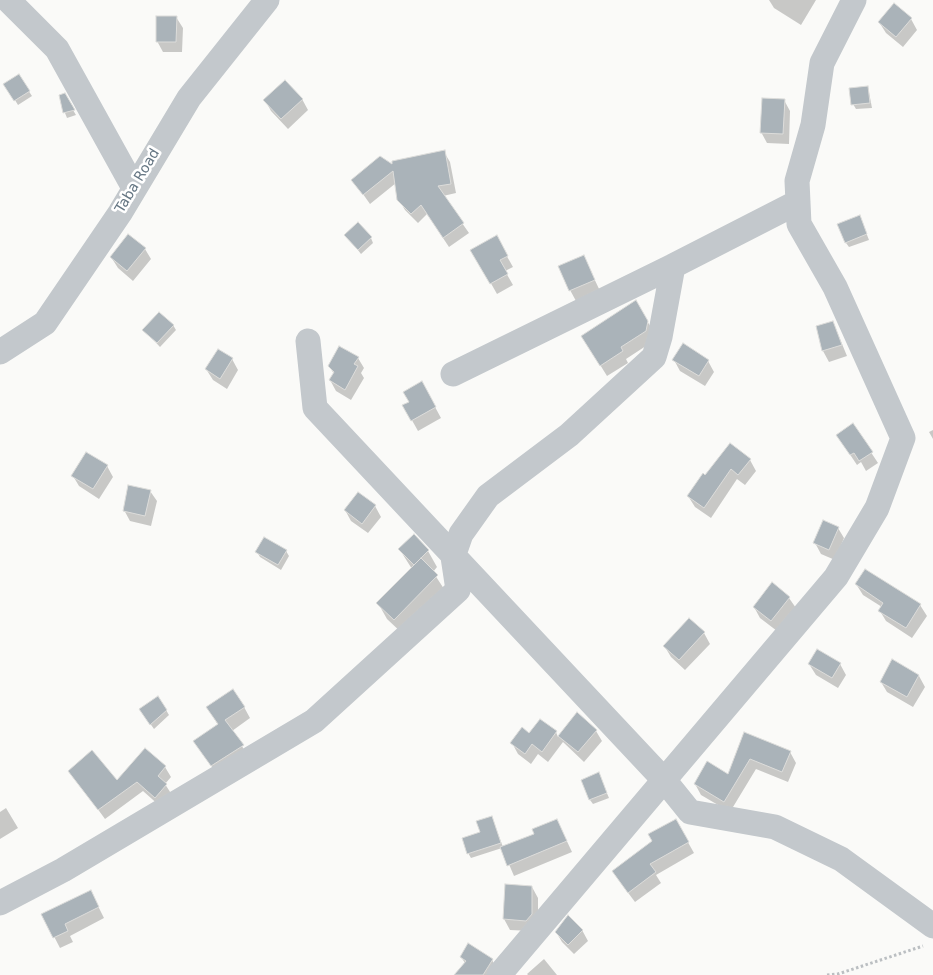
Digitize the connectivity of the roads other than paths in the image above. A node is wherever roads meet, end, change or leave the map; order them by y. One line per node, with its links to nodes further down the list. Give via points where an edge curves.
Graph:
1 (8, 0): 4 (street, via 57,49)
2 (267, 0): 4 (street, Taba Road, via 189,98)
3 (854, 0): 5 (street, via 822,63 813,125 797,181)
4 (134, 188): 8 (street, Taba Road, via 45,323)
5 (798, 202): 6 (street); 11 (street, via 799,224 835,287 903,438 877,508 836,577)
6 (674, 266): 9 (street); 10 (street, via 654,357 569,435 488,496 461,534)
7 (308, 341): 10 (street, via 315,408)
8 (0, 352)
9 (453, 374)
10 (453, 556): 11 (street); 12 (street, via 458,590 314,721 63,870)
11 (665, 781): 13 (street, via 690,812 775,827 841,859); 14 (street)
12 (0, 903)
13 (929, 936)
14 (499, 975)

